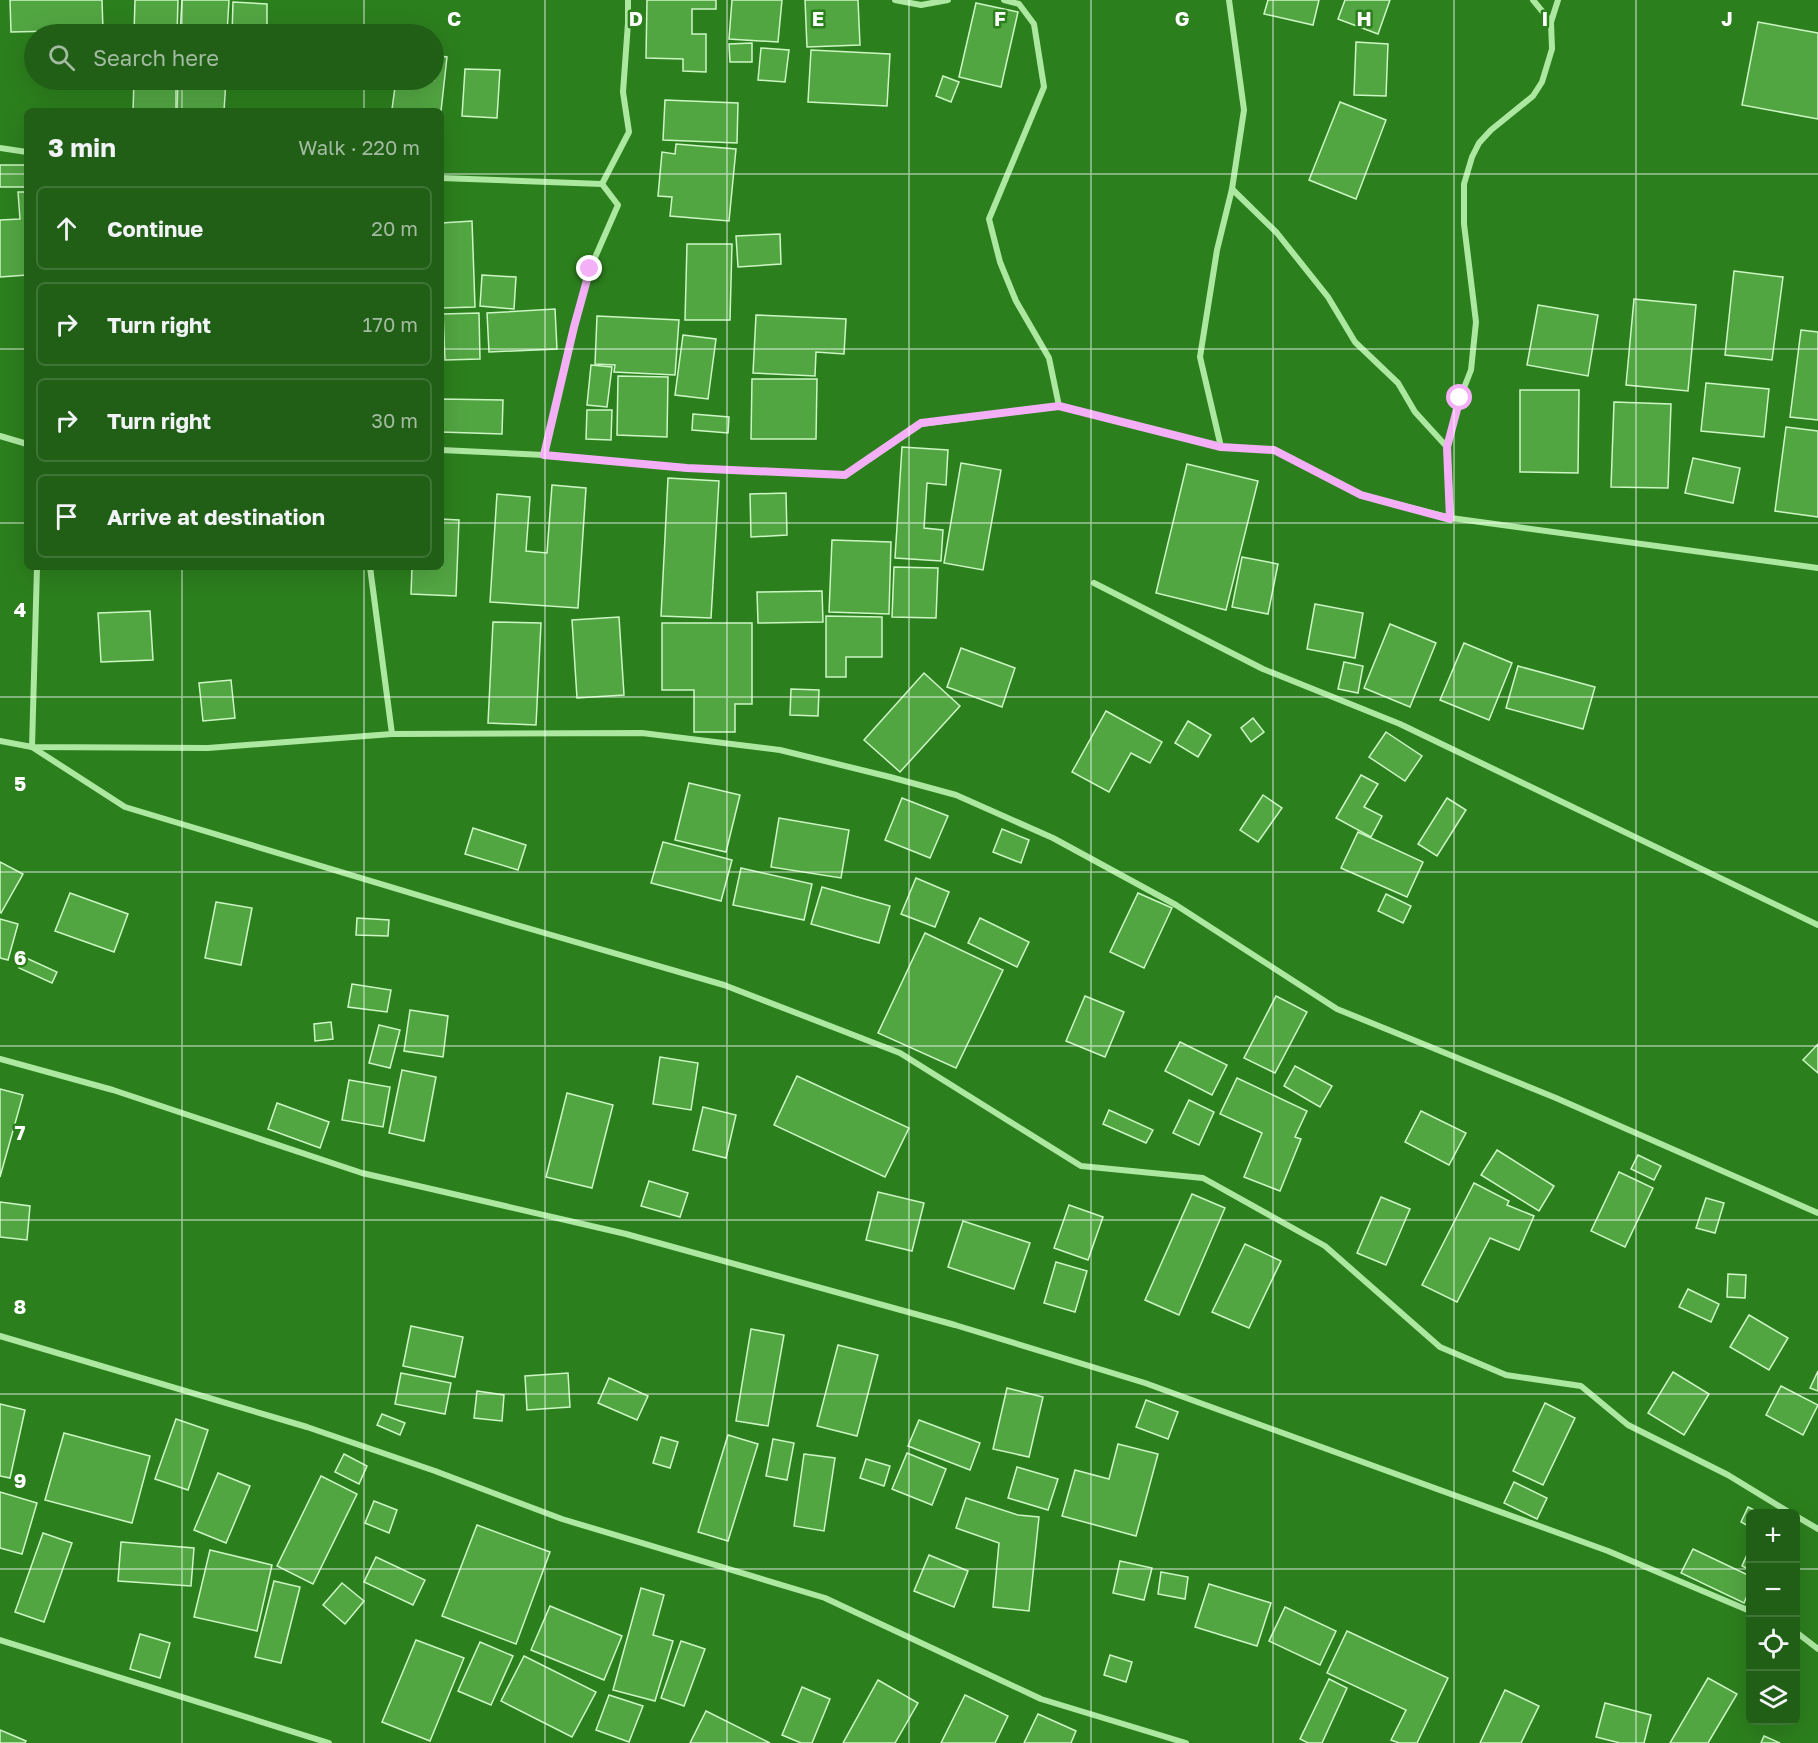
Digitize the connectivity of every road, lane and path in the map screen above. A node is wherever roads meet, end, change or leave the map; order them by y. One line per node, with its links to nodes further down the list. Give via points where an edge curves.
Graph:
1 (628, 0): 12 (street, via 622,92 629,132)
2 (895, 0): 3 (street, via 921,5)
3 (948, 0)
4 (1004, 0): 14 (street, via 1019,4 1034,24 1044,87 989,219 1000,262 1016,301 1049,358)
5 (1229, 0): 13 (street, via 1244,110)
6 (1533, 0): 8 (street)
7 (1558, 0): 8 (street)
8 (1551, 22): 18 (street, via 1552,49 1542,82 1533,96 1479,143 1464,184 1464,224 1476,322 1471,370)
9 (0, 148): 10 (street)
10 (24, 152)
11 (444, 178): 12 (street)
12 (602, 184): 20 (street, via 618,205 590,269)
13 (1232, 189): 17 (street, via 1217,250 1200,357); 18 (street, via 1277,233 1328,297 1355,342 1398,383 1415,412)
14 (1059, 406): 17 (street); 20 (street, via 921,423 845,475 687,468)
15 (0, 436): 16 (street)
16 (24, 443)
17 (1221, 447): 21 (street, via 1274,450 1361,495)
18 (1447, 447): 21 (street)
19 (444, 450): 20 (street)
20 (544, 455)
21 (1450, 519): 22 (street)
22 (1818, 568)
23 (37, 570): 28 (street)
24 (370, 570): 26 (street)
25 (1094, 583): 29 (street, via 1263,669 1400,724)
26 (392, 734): 28 (street, via 208,748); 31 (street, via 642,733 780,750 956,795 1053,838 1176,905 1337,1009 1556,1098)
27 (0, 741): 28 (street)
28 (32, 747): 33 (street, via 125,807 724,985 900,1053 1081,1166 1203,1178 1325,1246 1440,1347 1506,1375 1581,1386 1628,1425 1728,1475)
29 (1818, 925)
30 (0, 1059): 36 (street, via 113,1090 362,1173 626,1234 954,1325 1145,1383 1608,1551)
31 (1818, 1213)
32 (0, 1336): 41 (street, via 307,1427 562,1519 825,1598 1041,1699)
33 (1784, 1509)
34 (1800, 1518): 35 (street)
35 (1818, 1529)
36 (1746, 1609)
37 (1800, 1635): 39 (street)
38 (0, 1640): 40 (street)
39 (1818, 1649)
40 (329, 1743)
41 (1186, 1743)

